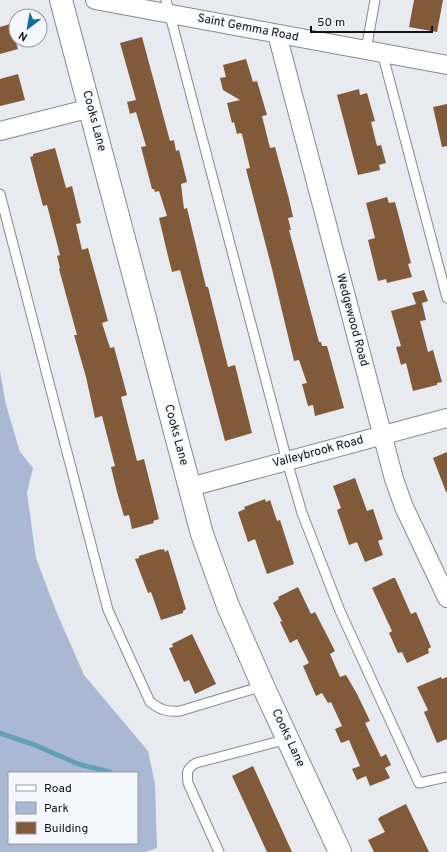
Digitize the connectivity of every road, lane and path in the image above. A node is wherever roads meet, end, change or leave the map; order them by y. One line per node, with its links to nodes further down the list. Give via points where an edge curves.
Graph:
1 (62, 0): 8 (main road, Cooks Lane)
2 (96, 0): 4 (street, Saint Gemma Road)
3 (375, 0): 6 (lane)
4 (168, 7): 5 (street, Saint Gemma Road); 14 (lane)
5 (276, 34): 6 (street, Saint Gemma Road); 13 (street, Wedgewood Road)
6 (374, 51): 7 (street, Saint Gemma Road); 11 (lane)
7 (447, 65)
8 (91, 108): 9 (street); 15 (main road, Cooks Lane)
9 (0, 131)
10 (0, 194): 17 (lane, via 106,603 150,702 168,712 180,711)
11 (447, 298)
12 (447, 418): 13 (street, Valleybrook Road)
13 (383, 435): 14 (street, Valleybrook Road); 16 (street, Wedgewood Road, via 404,507)
14 (287, 461): 15 (street, Valleybrook Road); 19 (lane, via 302,513 340,611 419,782)
15 (190, 487): 17 (main road, Cooks Lane, via 202,534 228,606)
16 (447, 598)
17 (263, 686): 18 (main road, Cooks Lane)
18 (288, 740): 20 (lane, via 196,763 189,767 188,783); 21 (main road, Cooks Lane)
19 (447, 777)
20 (219, 852)
21 (340, 852)

